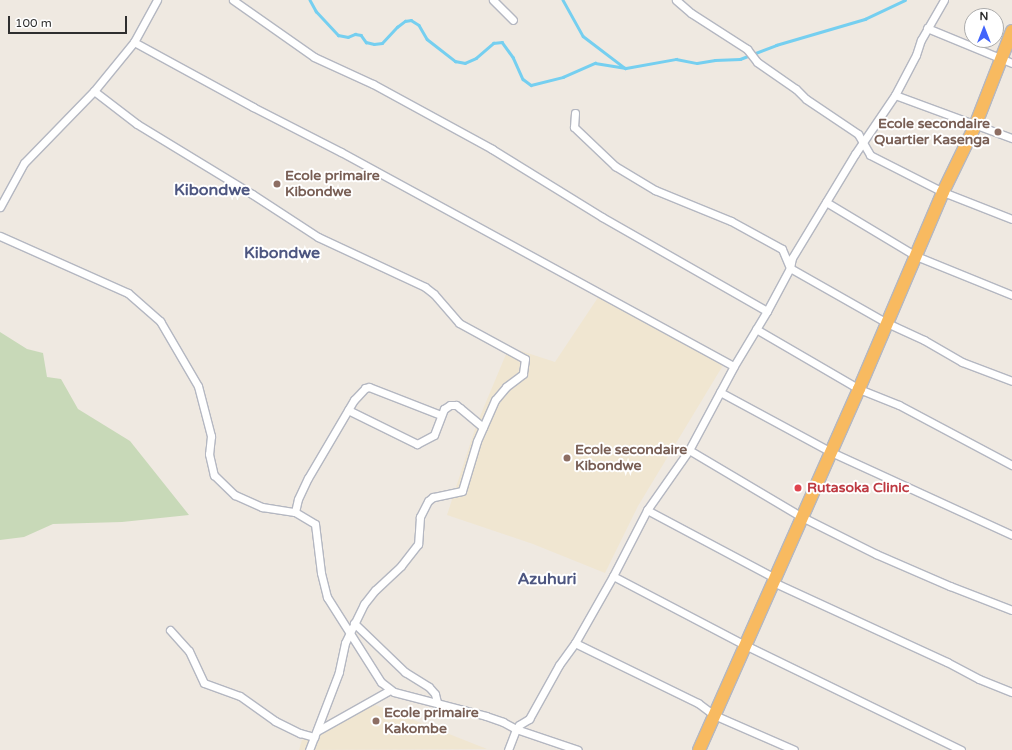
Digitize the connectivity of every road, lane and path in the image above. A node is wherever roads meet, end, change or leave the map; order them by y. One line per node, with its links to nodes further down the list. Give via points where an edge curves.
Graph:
1 (157, 0): 9 (street)
2 (233, 0): 25 (street, via 314,57 373,84 492,149 602,217)
3 (493, 0): 6 (street)
4 (676, 0): 16 (street, via 691,13 747,49 757,62 806,99 858,134)
5 (944, 0): 7 (street)
6 (513, 20)
7 (927, 28): 10 (street); 12 (street)
8 (1012, 32): 10 (highway)
9 (134, 42): 11 (street); 28 (street)
10 (1007, 61): 14 (highway)
11 (94, 91): 19 (street, via 24,163); 34 (street, via 137,124 318,237 425,287 460,323 525,359 523,374 506,387 495,400)
12 (895, 95): 14 (street); 16 (street)
13 (575, 113): 23 (street, via 574,126 615,166 655,190 732,221 776,245 782,249)
14 (975, 126): 15 (street); 17 (highway)
15 (1012, 138)
16 (863, 144): 17 (street, via 870,155); 18 (street)
17 (943, 192): 20 (street); 22 (highway)
18 (826, 202): 22 (street); 23 (street, via 792,258)
19 (0, 207)
20 (1012, 219)
21 (0, 236): 39 (street, via 128,293 160,321 198,386 211,436 209,454 214,475 235,495 262,507)
22 (916, 256): 24 (street); 26 (highway)
23 (790, 268): 25 (street); 26 (street)
24 (1012, 295)
25 (767, 312): 27 (street)
26 (887, 323): 29 (street, via 962,362); 30 (highway)
27 (756, 329): 28 (street); 30 (street)
28 (734, 366): 31 (street)
29 (1012, 381)
30 (859, 389): 36 (highway); 37 (street, via 899,405)
31 (720, 392): 35 (street); 36 (street)
32 (348, 410): 33 (street, via 367,387); 33 (street, via 418,444 434,435); 39 (street, via 301,491)
33 (441, 415): 34 (street, via 447,406 456,405)
34 (483, 426): 45 (street, via 462,491 433,497 428,501 420,517 418,544 401,566 375,590)
35 (689, 450): 38 (street); 40 (street)
36 (831, 452): 40 (highway); 41 (street)
37 (1012, 465)
38 (647, 510): 42 (street); 43 (street)
39 (295, 512): 47 (street, via 315,524 327,598)
40 (802, 517): 43 (highway); 44 (street, via 876,554)
41 (1012, 535)
42 (613, 576): 48 (street); 49 (street)
43 (774, 580): 49 (highway); 51 (street, via 979,679)
44 (1012, 610)
45 (354, 623): 47 (street); 52 (street, via 406,672 429,688 435,694)
46 (170, 630): 55 (street, via 189,651 204,683 240,696 251,706 289,728)
47 (349, 632): 50 (street, via 381,682); 55 (street, via 339,672)
48 (575, 643): 53 (street, via 698,703); 54 (street, via 559,665 529,719)
49 (745, 644): 53 (highway); 61 (street)
50 (390, 690): 52 (street, via 405,696); 55 (street)
51 (1012, 692)
52 (437, 702): 54 (street, via 486,716)
53 (714, 715): 59 (highway); 60 (street)
54 (516, 729): 57 (street); 58 (street)
55 (315, 734): 56 (street)
56 (310, 750)
57 (508, 750)
58 (578, 750)
59 (699, 750)
60 (794, 750)
61 (961, 750)

